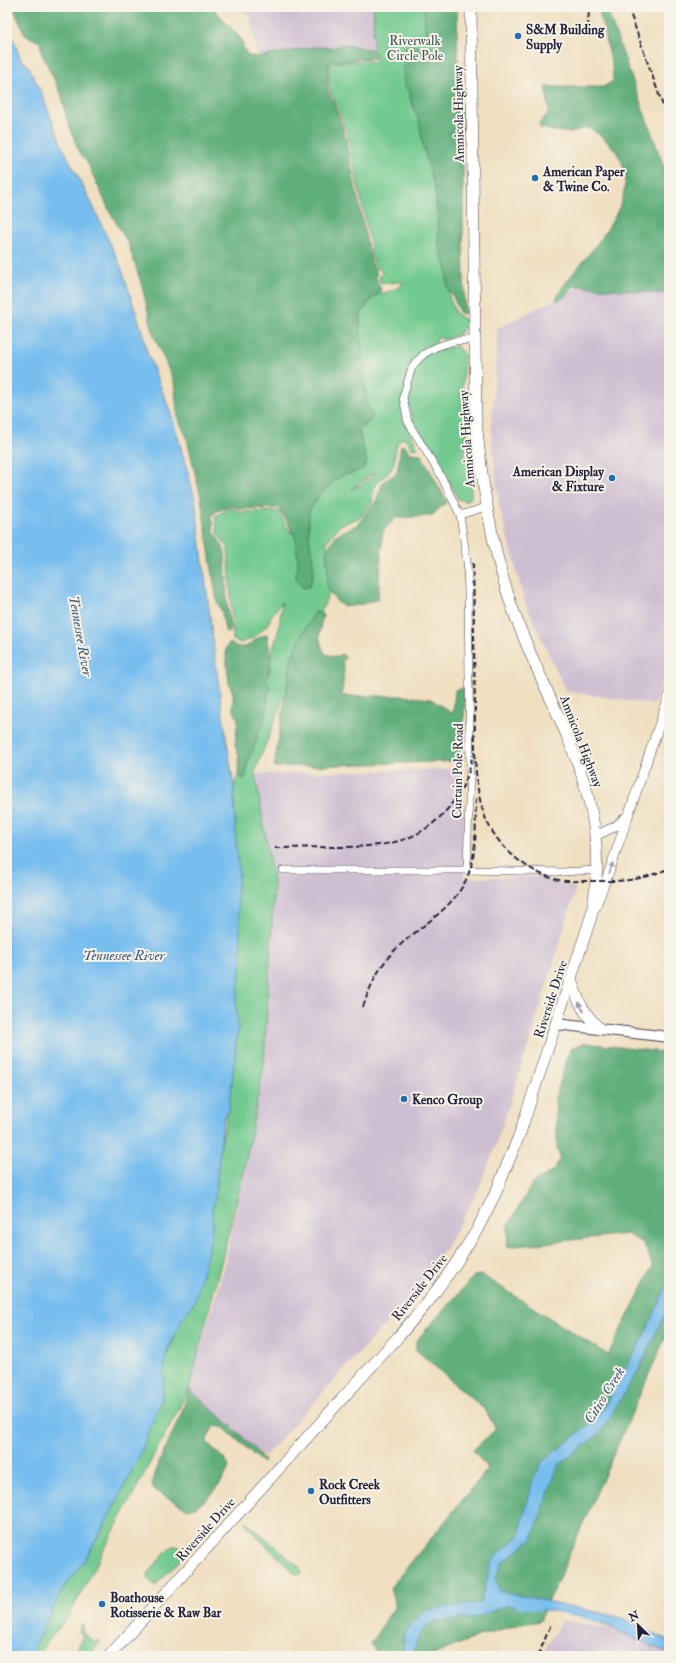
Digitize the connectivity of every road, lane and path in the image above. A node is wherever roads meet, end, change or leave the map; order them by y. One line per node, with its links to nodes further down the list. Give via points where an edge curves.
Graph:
1 (471, 7): 2 (main road, Amnicola Highway)
2 (475, 340): 3 (main road, Amnicola Highway, via 476,421); 4 (street, Curtain Pole Road, via 454,341 424,354 415,363 403,397 408,422 441,476)
3 (486, 507): 4 (street); 7 (main road, Amnicola Highway, via 511,605 583,774 591,804)
4 (460, 515): 10 (street, Curtain Pole Road, via 467,562 468,591 470,766)
5 (669, 696): 6 (street)
6 (628, 814): 7 (street, via 616,826); 12 (street, one-way to 6)
7 (595, 836): 8 (main road, Amnicola Highway)
8 (596, 849): 11 (main road, Riverside Drive)
9 (283, 870): 10 (street)
10 (467, 870): 11 (street)
11 (597, 870): 12 (main road, Riverside Drive)
12 (591, 917): 13 (main road, Riverside Drive)
13 (571, 979): 14 (main road, Riverside Drive); 15 (main road, one-way to 13, via 580,1006)
14 (556, 1024): 15 (main road); 17 (main road, Riverside Drive, via 505,1173 476,1230 441,1284 399,1336)
15 (600, 1029): 16 (main road)
16 (669, 1038)
17 (109, 1656)

